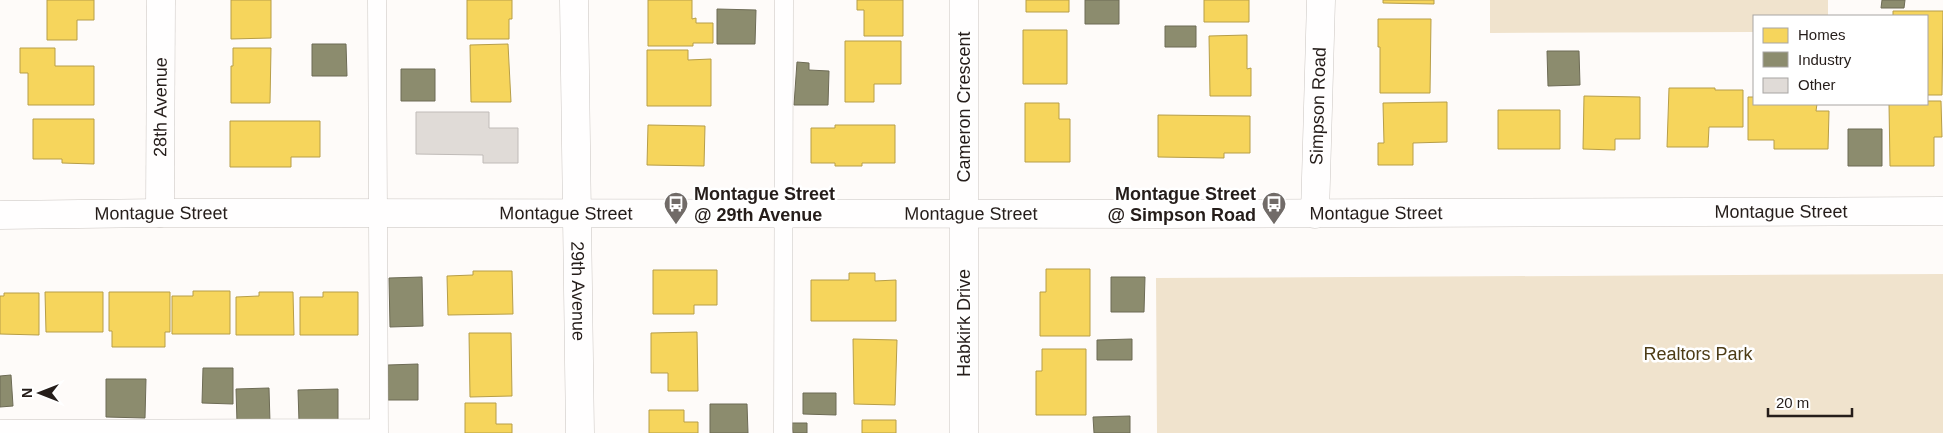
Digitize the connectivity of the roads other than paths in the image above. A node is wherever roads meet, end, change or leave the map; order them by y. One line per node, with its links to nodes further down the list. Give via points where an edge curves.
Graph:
1 (162, 0): 8 (street, 28th Avenue)
2 (377, 0): 9 (lane)
3 (574, 0): 10 (street, 29th Avenue)
4 (784, 0): 11 (lane)
5 (964, 0): 12 (street, Cameron Crescent)
6 (1321, 0): 13 (street, Simpson Road)
7 (1943, 211): 13 (street, Montague Street)
8 (160, 213): 9 (street, Montague Street); 14 (street, Montague Street)
9 (378, 213): 10 (street, Montague Street); 16 (lane)
10 (576, 214): 11 (street, Montague Street); 17 (street, 29th Avenue)
11 (785, 214): 12 (street, Montague Street); 18 (lane)
12 (963, 214): 13 (street, Montague Street); 19 (street, Habkirk Drive)
13 (1315, 214)
14 (0, 215)
15 (0, 429): 16 (lane)
16 (379, 430)
17 (580, 433)
18 (784, 433)
19 (964, 433)

